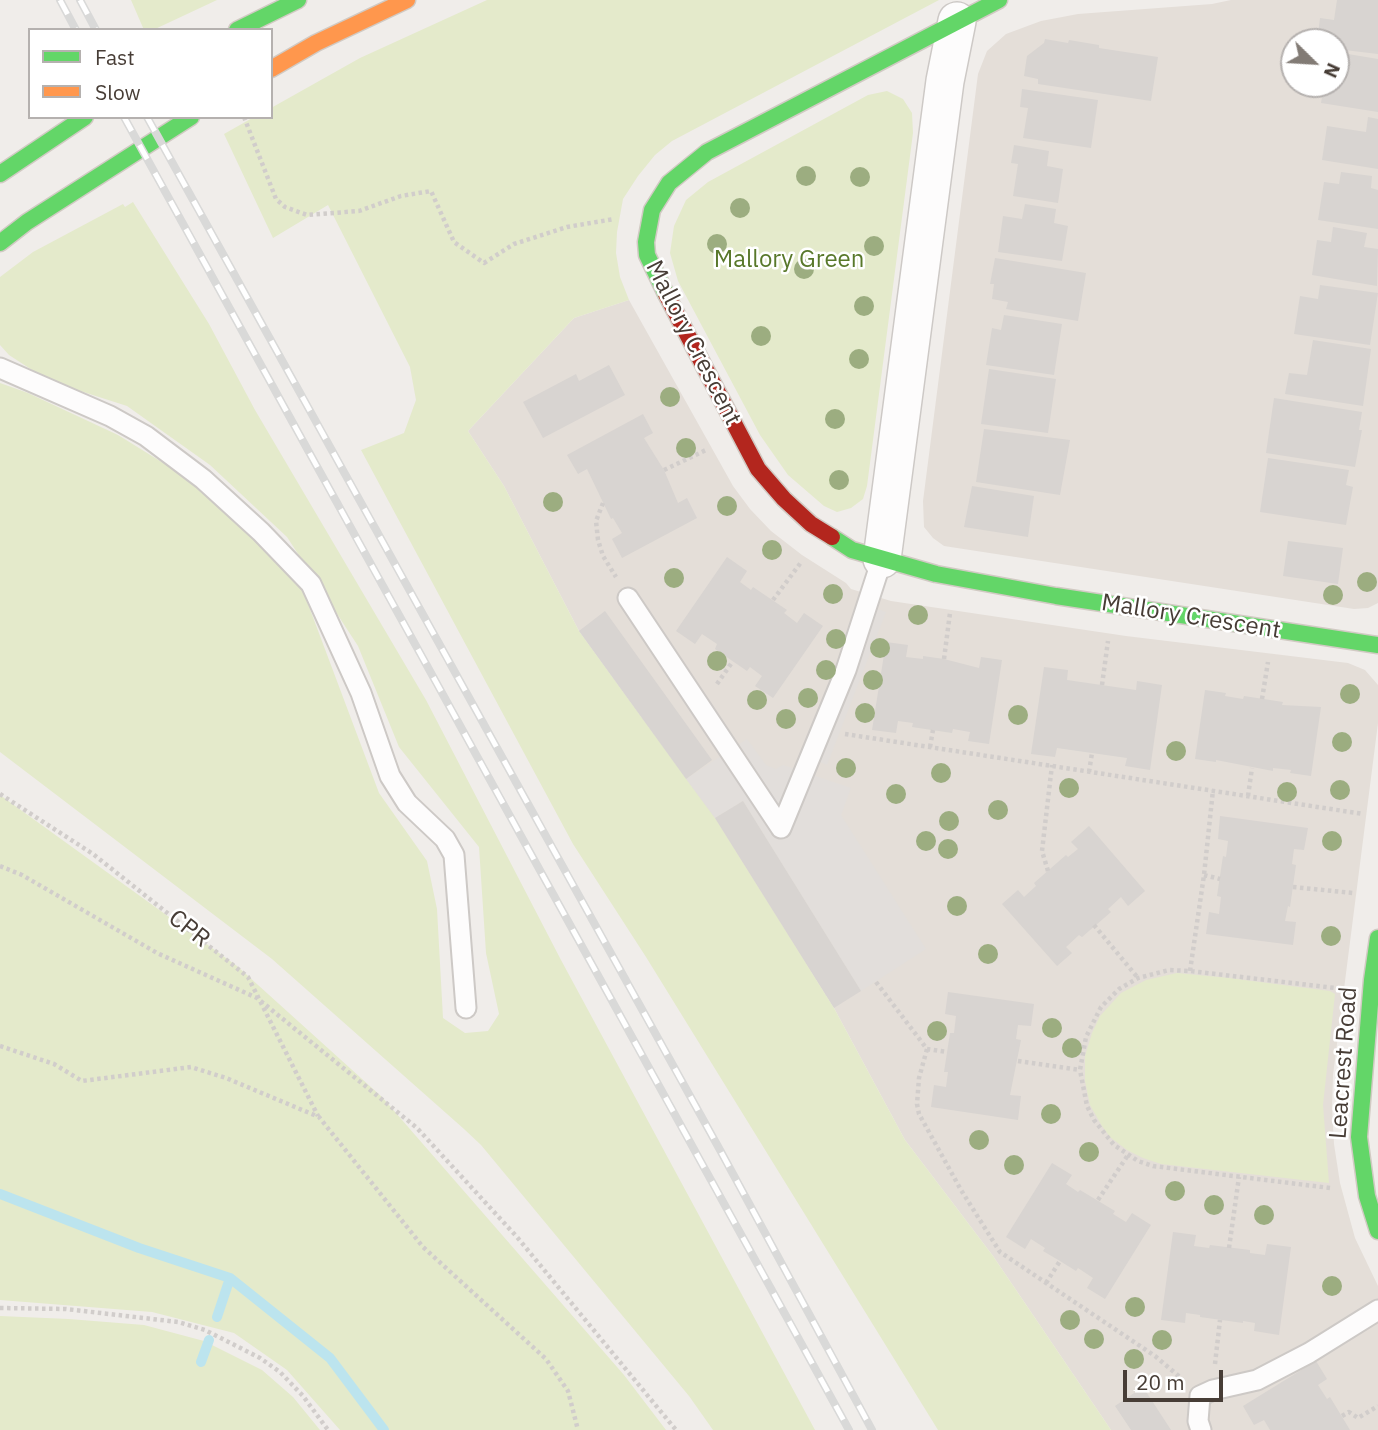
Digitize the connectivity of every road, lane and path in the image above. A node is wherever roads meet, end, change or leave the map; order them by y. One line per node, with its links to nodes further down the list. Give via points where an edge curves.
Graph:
1 (298, 0): 5 (street)
2 (407, 0): 6 (street)
3 (999, 0): 4 (street, Mallory Crescent)
4 (957, 21): 18 (street, via 945,81); 18 (street, Mallory Crescent, via 707,152 669,183 647,226 652,268 758,469 811,524 852,550)
5 (241, 28)
6 (273, 68)
7 (82, 119): 10 (street)
8 (188, 119): 12 (street)
9 (245, 119): 11 (path, via 276,200 285,206 307,215 359,211 401,195 430,191 454,242 484,263 514,244 567,227)
10 (0, 174)
11 (624, 218)
12 (0, 243)
13 (0, 368): 52 (lane, via 146,436 213,488 311,584 360,693 390,776 407,803 454,855)
14 (715, 446): 15 (path)
15 (664, 470)
16 (603, 503): 19 (path, via 596,521 598,540)
17 (807, 555): 20 (path)
18 (882, 559): 23 (street, Mallory Crescent, via 1043,594); 28 (lane, via 846,670)
19 (628, 598): 28 (lane, via 780,828)
20 (773, 600)
21 (951, 606): 25 (path)
22 (1110, 629): 26 (path)
23 (1378, 645)
24 (1269, 654): 27 (path)
25 (944, 659)
26 (1102, 685)
27 (1262, 699)
28 (819, 730): 30 (path)
29 (933, 730): 30 (path)
30 (930, 747): 32 (path)
31 (1091, 753): 34 (path)
32 (1052, 765): 34 (path); 40 (path, via 1042,851)
33 (1252, 768): 37 (path)
34 (1089, 772): 35 (path)
35 (1213, 790): 37 (path); 41 (path)
36 (0, 794): 51 (path, CPR, via 93,854 206,942 248,977)
37 (1248, 796): 38 (path)
38 (1363, 814)
39 (0, 866): 51 (path, via 157,953)
40 (1048, 871)
41 (1204, 876): 42 (path); 47 (path)
42 (1220, 879)
43 (1293, 887): 44 (path)
44 (1353, 893)
45 (1094, 925): 48 (path)
46 (1378, 938): 63 (street, Leacrest Road, via 1359,1137 1367,1196)
47 (1190, 971): 48 (path, via 1169,970); 50 (path)
48 (1138, 978): 57 (path, via 1101,1007 1086,1037)
49 (876, 982): 54 (path)
50 (1340, 988)
51 (257, 998): 58 (path, CPR); 76 (path, via 417,1128 517,1237)
52 (466, 1008)
53 (0, 1046): 58 (path, via 54,1064 82,1081 191,1067)
54 (927, 1049): 55 (path); 66 (path, via 919,1078 919,1114 1000,1252)
55 (947, 1052)
56 (1018, 1061): 57 (path)
57 (1080, 1070): 59 (path, via 1094,1120)
58 (318, 1117): 75 (path, CPR, via 423,1247 547,1359 568,1391)
59 (1128, 1155): 60 (path, via 1153,1166); 62 (path)
60 (1239, 1177): 61 (path); 64 (path)
61 (1336, 1189)
62 (1098, 1200)
63 (1378, 1231)
64 (1230, 1248)
65 (1060, 1261): 66 (path)
66 (1046, 1283): 70 (path)
67 (0, 1308): 74 (path, via 66,1309 178,1322 205,1330 280,1372)
68 (1378, 1310): 71 (lane, via 1257,1380)
69 (1220, 1320): 71 (path)
70 (1164, 1363)
71 (1213, 1390): 77 (lane, via 1200,1396)
72 (1378, 1406): 73 (path, via 1359,1418 1349,1412)
73 (1342, 1416)
74 (328, 1430)
75 (578, 1430)
76 (676, 1430)
77 (1201, 1430)

